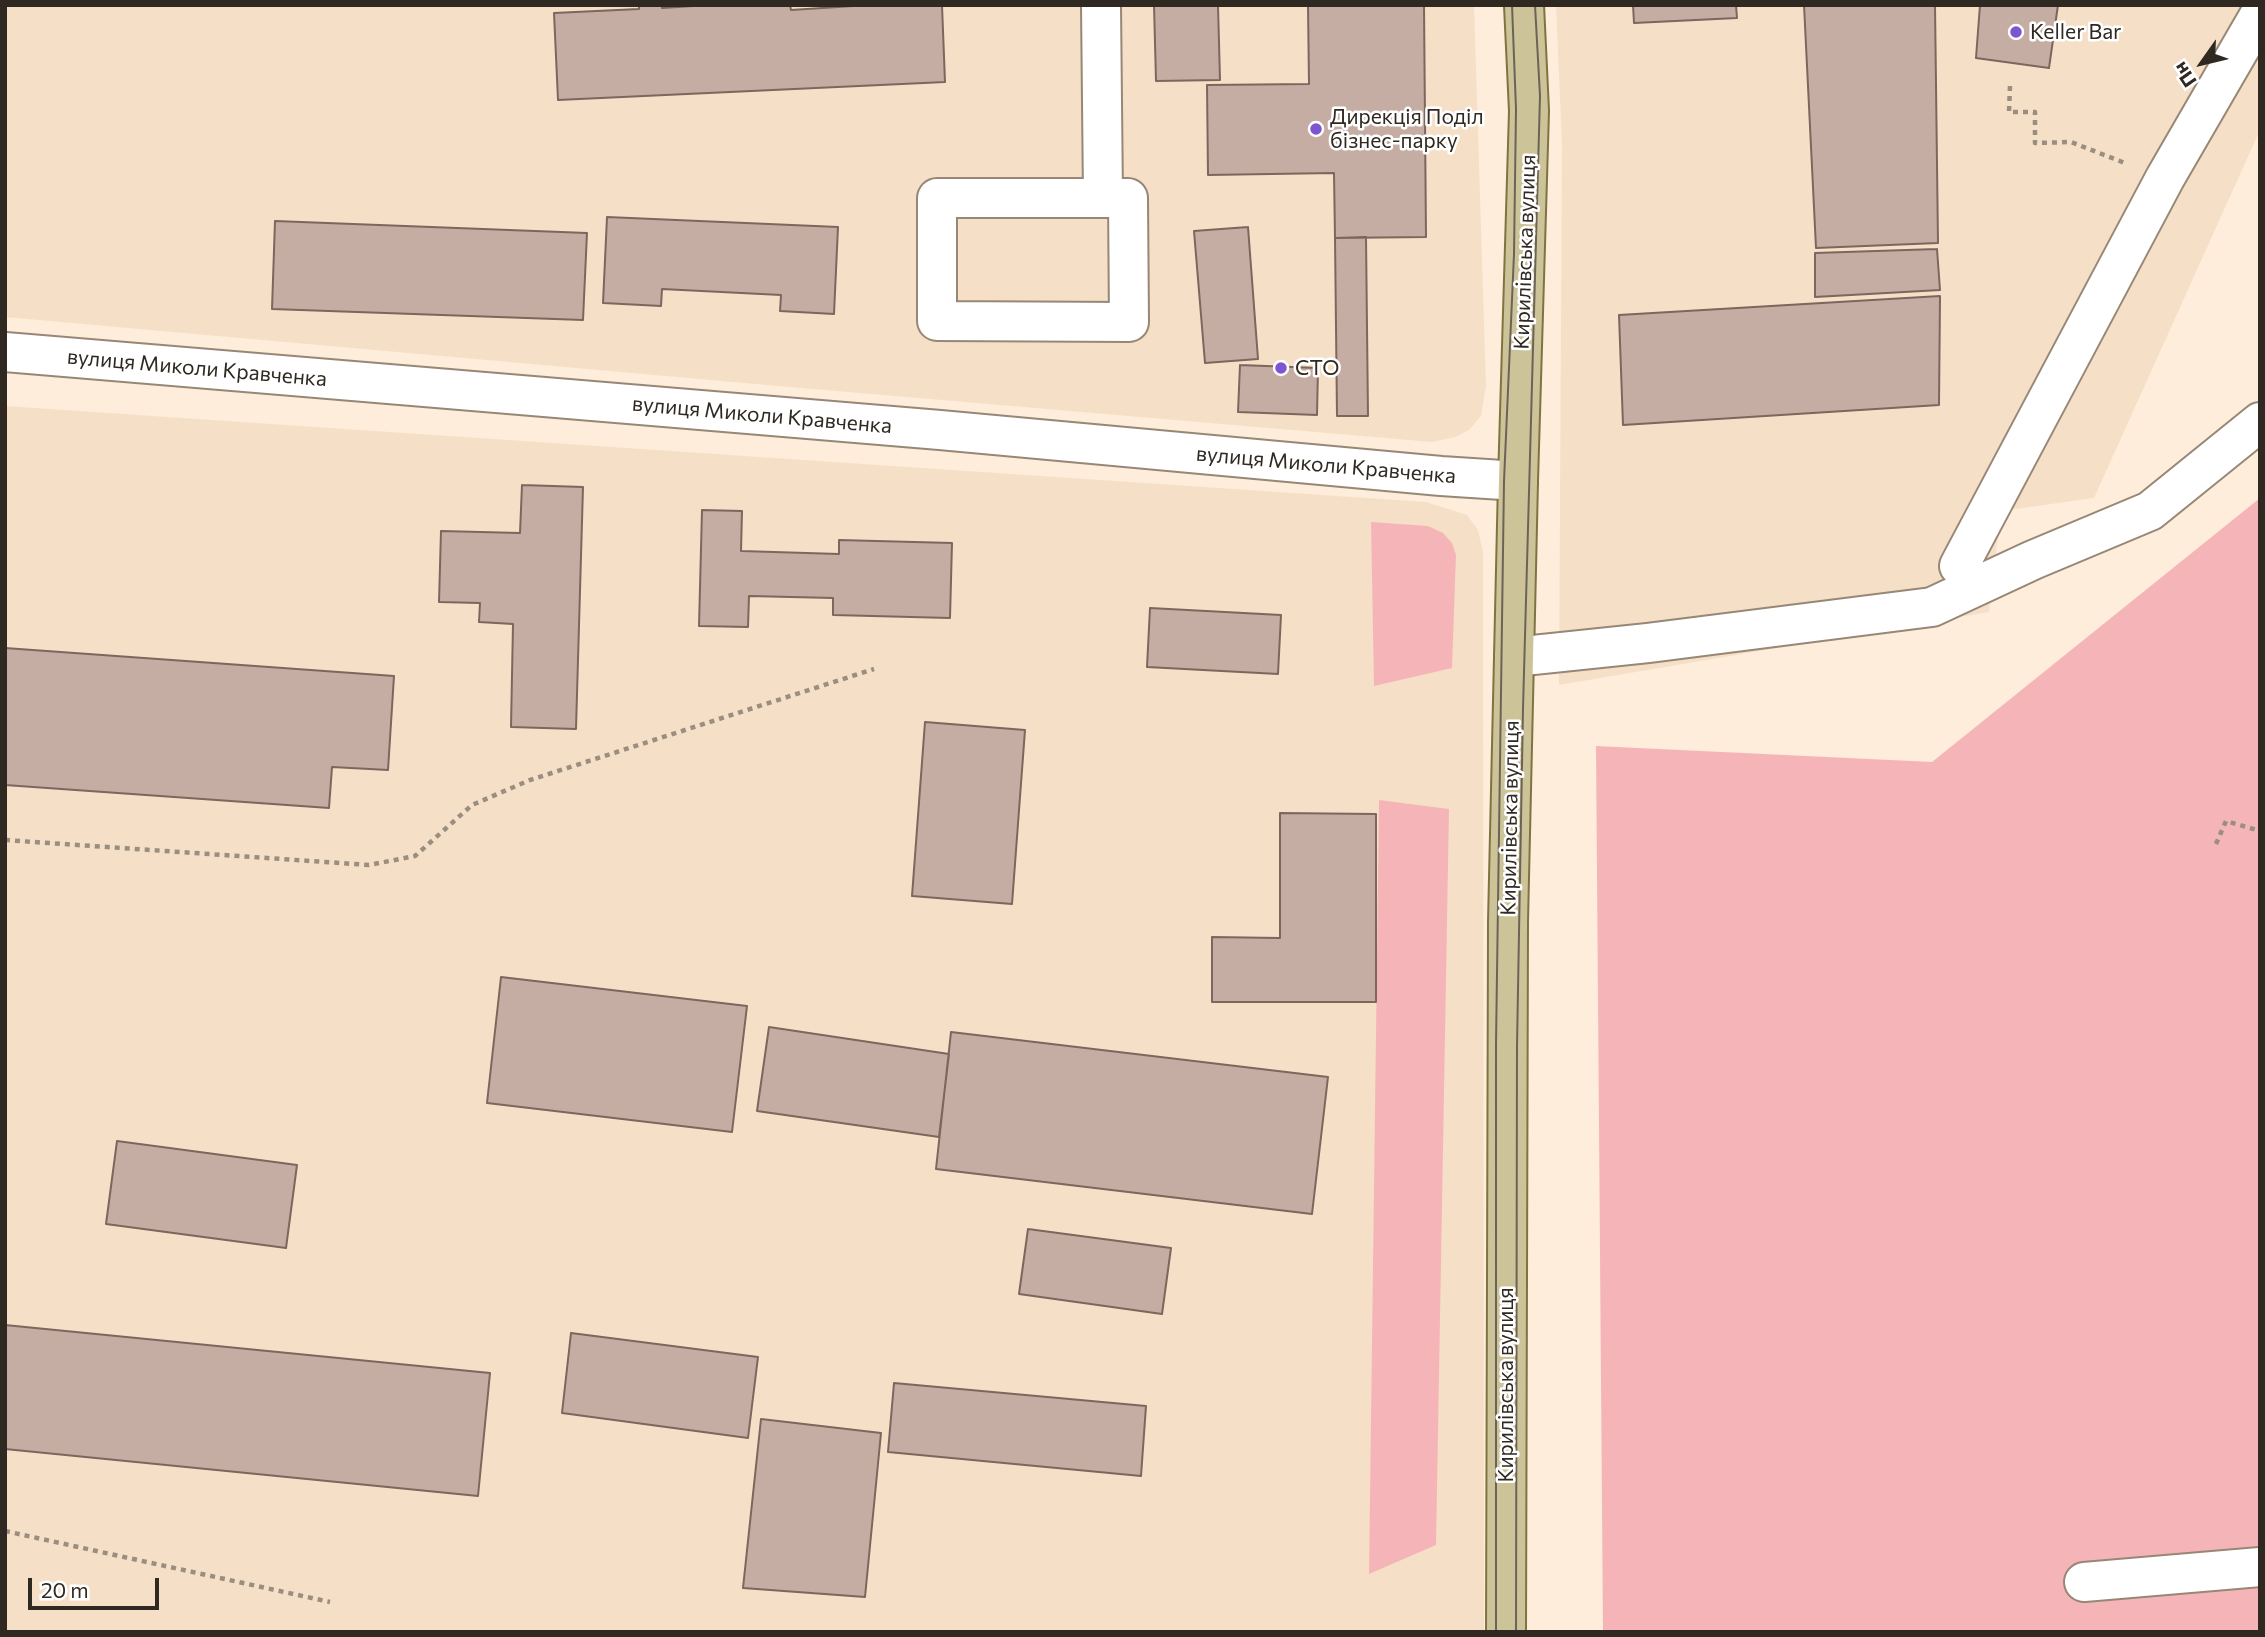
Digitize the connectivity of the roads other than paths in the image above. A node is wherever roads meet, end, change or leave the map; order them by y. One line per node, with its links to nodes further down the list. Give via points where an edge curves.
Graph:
1 (1101, 5): 4 (street)
2 (1524, 5): 7 (main road, Кирилівська вулиця, via 1529,111)
3 (2260, 14): 8 (street, via 2165,178)
4 (1103, 198): 4 (street, via 937,198 937,321 1129,322 1128,198)
5 (5, 352): 7 (street, вулиця Миколи Кравченка)
6 (2260, 422): 9 (street, via 2150,510 1931,607)
7 (1518, 481): 9 (main road, Кирилівська вулиця)
8 (1959, 566)
9 (1514, 657): 12 (main road, Кирилівська вулиця)
10 (2260, 1567): 11 (street)
11 (2084, 1582)
12 (1506, 1632)

